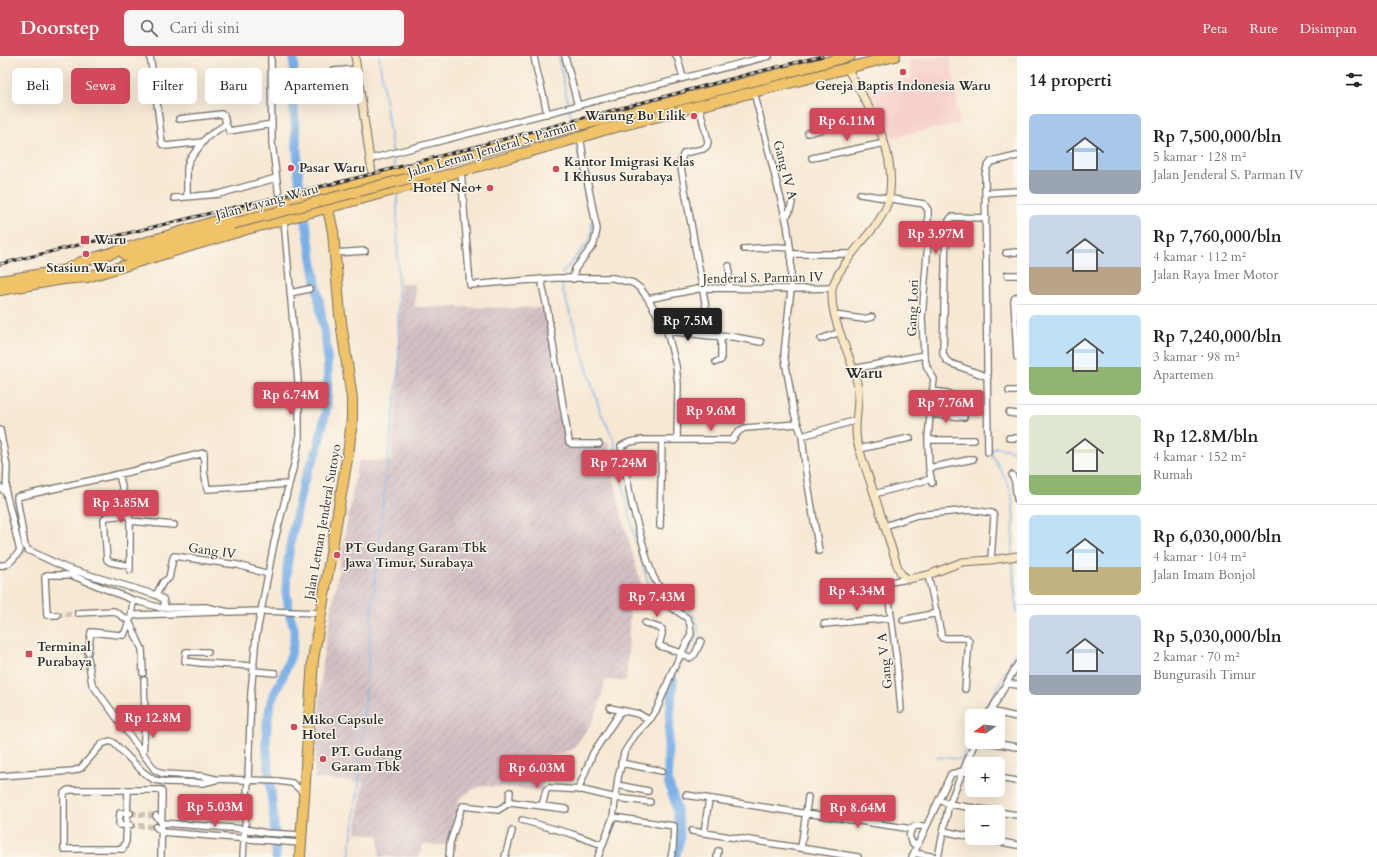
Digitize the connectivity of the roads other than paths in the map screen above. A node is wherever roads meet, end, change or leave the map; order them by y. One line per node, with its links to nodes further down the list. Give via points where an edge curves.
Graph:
1 (150, 56): 25 (street, via 162,144 166,146)
2 (270, 56): 21 (street)
3 (355, 56): 10 (street)
4 (534, 56): 17 (street)
5 (566, 56): 16 (street)
6 (676, 56): 12 (street)
7 (769, 56): 12 (street)
8 (850, 56): 22 (highway)
9 (895, 56): 11 (highway)
10 (357, 68)
11 (847, 68): 13 (highway); 18 (street)
12 (683, 78): 16 (street)
13 (754, 92): 15 (highway); 44 (street, Gang IV A)
14 (362, 104): 29 (street)
15 (699, 106): 22 (highway); 62 (street, via 708,146 684,153 680,162)
16 (573, 108): 17 (street)
17 (547, 114): 29 (street)
18 (873, 114): 24 (street); 26 (street)
19 (179, 119): 20 (street, via 222,114)
20 (226, 124): 21 (street, via 229,131); 25 (street)
21 (272, 124): 31 (street)
22 (603, 125): 23 (highway, Jalan Layang Waru)
23 (576, 133): 30 (highway, Jalan Letnan Jenderal S. Parman); 32 (highway, Jalan Letnan Jenderal S. Parman); 56 (highway, Jalan Layang Waru, bridge, via 232,224 148,250 128,259); 60 (street, via 597,229 594,244)
24 (808, 133)
25 (203, 142): 37 (street, via 189,160)
26 (885, 143): 28 (street); 39 (street, via 890,176)
27 (1017, 156): 34 (street, via 991,162 985,175)
28 (812, 158)
29 (370, 160): 32 (street)
30 (461, 171): 40 (highway, Jalan Letnan Jenderal S. Parman); 59 (street, via 470,285)
31 (276, 178): 37 (street, via 219,194); 42 (street)
32 (373, 180): 36 (highway, Jalan Letnan Jenderal S. Parman)
33 (1017, 191): 34 (street)
34 (985, 193): 45 (street)
35 (860, 194): 39 (street, Gang Lori)
36 (316, 195): 42 (highway, Jalan Letnan Jenderal S. Parman); 43 (highway, Jalan Letnan Jenderal Sutoyo)
37 (187, 196): 38 (street)
38 (174, 198)
39 (889, 198): 54 (street, via 876,225); 79 (street, Gang Lori, via 924,204 928,210 922,318)
40 (348, 202): 43 (highway, Jalan Letnan Jenderal S. Parman); 47 (highway, via 336,215)
41 (792, 202): 44 (street, via 790,213)
42 (280, 204): 56 (highway, Jalan Letnan Jenderal S. Parman, via 88,260)
43 (318, 210): 46 (highway, Jalan Letnan Jenderal S. Parman); 47 (highway, Jalan Letnan Jenderal Sutoyo); 47 (highway)
44 (786, 216): 50 (street, Gang IV A)
45 (986, 218): 83 (street); 83 (street, via 952,217 946,226 943,354 950,363)
46 (284, 219): 56 (highway, Jalan Letnan Jenderal S. Parman, via 87,277); 68 (street)
47 (333, 232): 52 (highway, Jalan Letnan Jenderal Sutoyo)
48 (744, 249): 50 (street, via 777,247)
49 (366, 251): 52 (street)
50 (791, 251): 54 (street); 66 (street, Gang IV A)
51 (1017, 252): 53 (street)
52 (334, 253): 134 (highway, Jalan Letnan Jenderal Sutoyo, via 352,399 352,424)
53 (1006, 253)
54 (852, 254): 64 (street)
55 (729, 266): 63 (street)
56 (64, 274): 61 (highway); 67 (highway)
57 (1007, 275): 58 (street)
58 (1017, 275)
59 (541, 279): 60 (street); 103 (street, via 569,442)
60 (570, 279): 69 (street, via 613,278 633,282)
61 (0, 281)
62 (703, 288): 63 (street, Jenderal S. Parman IV); 69 (street, Jenderal S. Parman IV); 75 (street)
63 (729, 288): 66 (street, Jenderal S. Parman IV)
64 (832, 288): 66 (street, Jenderal S. Parman IV); 71 (street)
65 (309, 289): 68 (street)
66 (791, 289): 93 (street, Gang IV A, via 784,354)
67 (0, 290)
68 (290, 293): 110 (street, via 300,422)
69 (648, 299): 73 (street)
70 (1015, 299): 80 (street)
71 (834, 315): 72 (street, via 863,319); 74 (street)
72 (872, 317)
73 (667, 331): 75 (street); 100 (street, via 678,384)
74 (840, 332): 77 (street); 82 (street)
75 (711, 336): 76 (street)
76 (721, 337): 78 (street); 81 (street, via 721,360)
77 (821, 339)
78 (761, 342)
79 (924, 355): 82 (street); 84 (street, Gang Lori, via 934,379)
80 (1017, 357)
81 (716, 362)
82 (853, 369): 92 (street, via 857,385)
83 (988, 377): 105 (street)
84 (933, 391): 87 (street); 89 (street, Gang Lori)
85 (1009, 391): 86 (street)
86 (1017, 391)
87 (948, 393)
88 (1010, 413): 90 (street)
89 (930, 414): 91 (street); 101 (street, Gang Lori)
90 (1017, 414)
91 (964, 417)
92 (856, 420): 95 (street); 104 (street)
93 (798, 424): 95 (street, Gang IV A); 100 (street, via 744,428 732,440)
94 (0, 430): 112 (street, via 7,461)
95 (802, 436): 121 (street, Gang IV A)
96 (910, 438): 104 (street)
97 (1009, 438): 98 (street)
98 (1017, 438)
99 (662, 440): 100 (street); 119 (street); 144 (street, via 630,442 621,447 646,559 659,586 657,594 659,599 684,616 690,624 691,634)
100 (677, 440)
101 (928, 440): 102 (street); 107 (street, Gang Lori)
102 (974, 440)
103 (599, 444)
104 (859, 449): 113 (street)
105 (988, 452)
106 (973, 459): 107 (street)
107 (930, 468): 113 (street, Gang Lori, via 932,481)
108 (119, 474): 110 (street, via 204,453 207,489); 115 (street); 117 (street, via 17,497)
109 (1012, 476): 114 (street)
110 (289, 484): 125 (street)
111 (0, 487): 112 (street)
112 (6, 493): 116 (street)
113 (874, 494): 120 (street)
114 (1017, 499)
115 (129, 518): 115 (street, via 130,568 108,561 104,520 109,515); 118 (street)
116 (12, 521): 117 (street); 124 (street, via 20,551 9,564)
117 (20, 521): 128 (street, via 28,550 66,568)
118 (174, 525)
119 (660, 526)
120 (885, 526): 123 (street, via 917,515 971,510 992,513 994,516); 127 (street, via 899,571)
121 (819, 551)
122 (1017, 556): 123 (street)
123 (991, 560): 126 (street, via 962,562)
124 (0, 565)
125 (268, 574): 128 (street, Gang IV, via 238,565 174,556 169,578 163,582); 131 (street)
126 (928, 575): 127 (street); 135 (street)
127 (908, 579): 137 (street, Gang V A, via 887,584)
128 (156, 595): 130 (street, via 163,599)
129 (133, 600): 130 (street); 136 (street, via 72,575 47,575 44,577 47,615); 138 (street)
130 (164, 608): 132 (street, via 205,607)
131 (261, 611): 132 (street); 134 (street); 146 (street)
132 (229, 612): 138 (street, via 136,615)
133 (78, 613): 138 (street, via 114,611)
134 (320, 613): 168 (highway, Jalan Letnan Jenderal Sutoyo, via 313,660)
135 (937, 613): 139 (street); 152 (street, via 943,638 967,638 969,641)
136 (57, 615)
137 (891, 618): 141 (street); 154 (street, Gang V A)
138 (130, 619): 147 (street, via 142,649); 163 (street, via 124,635 91,632 88,655 91,682)
139 (903, 620)
140 (645, 623): 144 (street, via 662,629 660,646)
141 (824, 624)
142 (701, 641): 144 (street, via 692,657)
143 (208, 652): 146 (street, via 186,652 185,661)
144 (684, 655): 159 (street)
145 (1017, 665): 150 (street)
146 (254, 668): 148 (street); 171 (street)
147 (143, 672)
148 (275, 673)
149 (144, 680): 163 (street)
150 (1007, 683): 151 (street); 155 (street)
151 (1017, 685)
152 (965, 689)
153 (610, 708): 156 (street)
154 (901, 709)
155 (992, 709)
156 (621, 711): 159 (street); 176 (street, via 593,754)
157 (1005, 716): 158 (street)
158 (1017, 717)
159 (650, 719): 164 (street, via 627,746)
160 (1005, 745): 161 (street)
161 (1017, 747)
162 (972, 749): 166 (street)
163 (143, 754): 169 (street, via 155,770 163,774)
164 (621, 763): 165 (street); 174 (street)
165 (662, 771)
166 (963, 771): 184 (street, via 950,774); 187 (street)
167 (0, 776): 169 (street, via 73,771 81,768 102,744 110,741 154,780 203,783)
168 (305, 776): 173 (street); 179 (highway, Jalan Letnan Jenderal Sutoyo)
169 (215, 779): 171 (street)
170 (1005, 779): 172 (street)
171 (248, 780): 173 (street); 201 (street)
172 (1017, 781)
173 (292, 783): 179 (street)
174 (617, 785): 177 (street); 182 (street)
175 (128, 790): 197 (street, via 162,790); 219 (street, via 128,825); 219 (street, via 68,790 64,793 64,850)
176 (578, 790): 182 (street); 188 (street, via 546,789)
177 (648, 791)
178 (510, 792): 185 (street)
179 (304, 793): 212 (highway, Jalan Letnan Jenderal Sutoyo)
180 (686, 795): 183 (street)
181 (808, 797): 192 (street)
182 (616, 798): 186 (street); 195 (street)
183 (708, 799): 192 (street); 208 (street)
184 (939, 800): 187 (street); 199 (street)
185 (509, 802): 188 (street); 225 (street, via 498,810 462,807 450,843)
186 (650, 802)
187 (949, 804): 189 (street); 206 (street)
188 (542, 806): 190 (street)
189 (965, 807)
190 (566, 809)
191 (1005, 813): 193 (street)
192 (804, 814): 202 (street); 218 (street)
193 (1017, 815)
194 (156, 816): 197 (street)
195 (613, 817): 216 (street); 228 (street, via 674,826)
196 (522, 820): 216 (street)
197 (162, 823): 200 (street); 205 (street)
198 (156, 827): 205 (street)
199 (926, 827): 202 (street, via 919,825); 217 (street)
200 (217, 828): 201 (street); 210 (street)
201 (245, 829): 207 (street); 211 (street)
202 (911, 830): 217 (street, via 912,842)
203 (512, 831): 226 (street)
204 (692, 831): 208 (street)
205 (162, 832): 210 (street); 222 (street)
206 (943, 832): 209 (street); 230 (street)
207 (268, 833): 212 (street); 213 (street)
208 (704, 833): 218 (street)
209 (965, 836)
210 (216, 837): 211 (street)
211 (244, 839): 213 (street); 223 (street)
212 (301, 839): 213 (street); 224 (highway, Jalan Letnan Jenderal Sutoyo)
213 (268, 841)
214 (1005, 842): 215 (street)
215 (1017, 844)
216 (603, 845): 227 (street)
217 (917, 846): 220 (street)
218 (801, 848): 229 (street)
219 (123, 849): 221 (street)
220 (913, 855): 230 (street)
221 (123, 857)
222 (161, 857)
223 (243, 857)
224 (300, 857)
225 (449, 857)
226 (505, 857)
227 (598, 857)
228 (672, 857)
229 (858, 857)
230 (937, 857)

